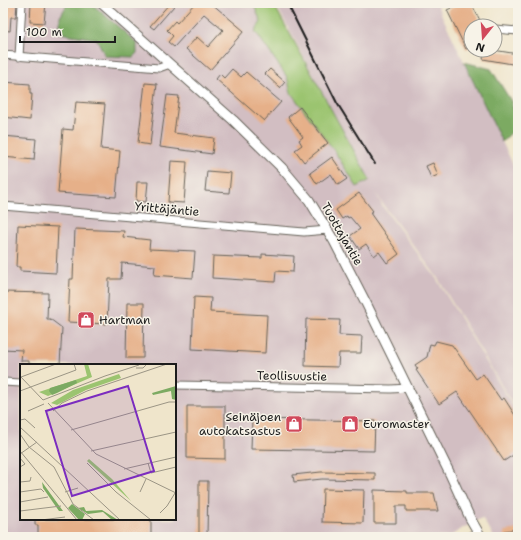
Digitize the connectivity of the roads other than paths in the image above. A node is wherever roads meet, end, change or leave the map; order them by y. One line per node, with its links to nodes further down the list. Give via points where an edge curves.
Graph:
1 (22, 3): 6 (street)
2 (101, 3): 7 (street, Tuottajantie)
3 (503, 30): 4 (street)
4 (518, 31)
5 (3, 56): 6 (street)
6 (19, 57): 7 (street, via 159,68)
7 (170, 64): 9 (street, Tuottajantie, via 282,168 309,200)
8 (3, 206): 9 (street, Yrittäjäntie, via 304,232)
9 (328, 230): 13 (street, Tuottajantie)
10 (3, 382): 11 (street)
11 (20, 383)
12 (176, 385): 13 (street, Teollisuustie)
13 (408, 388): 14 (street, Tuottajantie)
14 (480, 534): 15 (street)
15 (468, 537)

